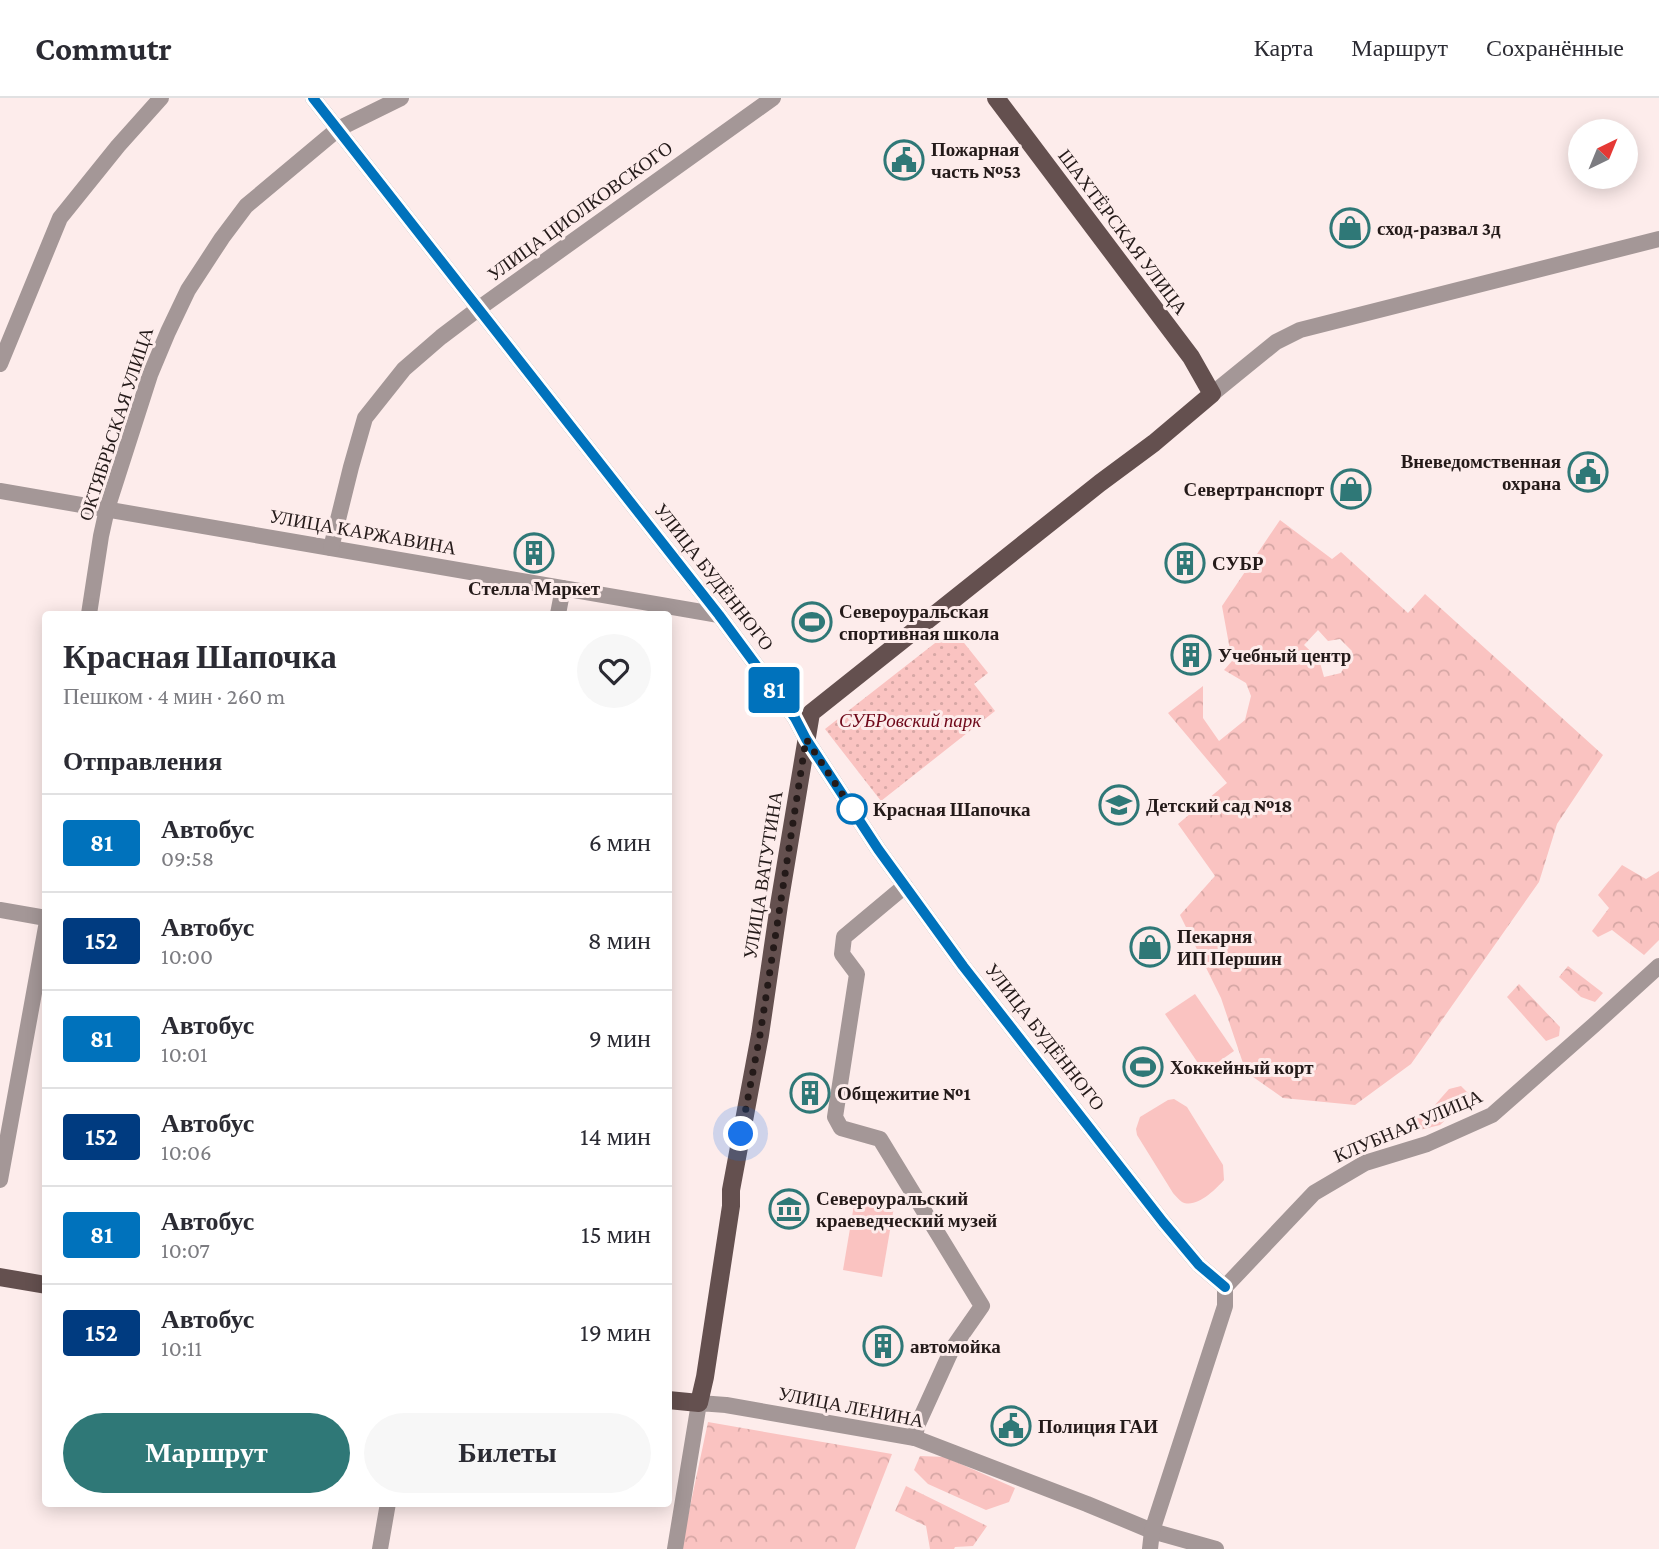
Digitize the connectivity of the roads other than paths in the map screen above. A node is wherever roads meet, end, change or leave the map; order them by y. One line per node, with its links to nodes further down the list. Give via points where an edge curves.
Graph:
1 (161, 98): 9 (street, via 60,218)
2 (313, 98): 6 (street, УЛИЦА БУДЁННОГО)
3 (401, 98): 6 (street, ОКТЯБРЬСКАЯ УЛИЦА)
4 (773, 98): 8 (street, УЛИЦА ЦИОЛКОВСКОГО)
5 (996, 98): 10 (main road, ШАХТЁРСКАЯ УЛИЦА, via 1191,357)
6 (338, 129): 8 (street, УЛИЦА БУДЁННОГО); 12 (street, ОКТЯБРЬСКАЯ УЛИЦА, via 246,205 188,290 150,375)
7 (1659, 239): 10 (street, via 1300,330 1276,342)
8 (478, 309): 13 (street, УЛИЦА ЦИОЛКОВСКОГО, via 404,369 365,418); 17 (street, УЛИЦА БУДЁННОГО)
9 (0, 363)
10 (1212, 394): 18 (main road, УЛИЦА ВАТУТИНА, via 811,713)
11 (0, 491): 12 (street, УЛИЦА КАРЖАВИНА)
12 (107, 509): 13 (street, УЛИЦА КАРЖАВИНА); 15 (street, ОКТЯБРЬСКАЯ УЛИЦА)
13 (331, 548): 14 (street, УЛИЦА КАРЖАВИНА)
14 (564, 589): 16 (street); 17 (street, УЛИЦА КАРЖАВИНА)
15 (89, 611)
16 (559, 611)
17 (719, 615): 18 (street, УЛИЦА БУДЁННОГО)
18 (806, 739): 19 (street, УЛИЦА БУДЁННОГО); 29 (main road, УЛИЦА ВАТУТИНА)
19 (905, 886): 27 (street, УЛИЦА БУДЁННОГО, via 1163,1222 1199,1265); 30 (street, via 844,937 842,954 857,974 835,1117 841,1128 880,1139 982,1306 952,1349)
20 (0, 910): 21 (street)
21 (42, 917)
22 (42, 949): 24 (street)
23 (1659, 965): 27 (street, КЛУБНАЯ УЛИЦА, via 1492,1115 1427,1144 1365,1163 1314,1193)
24 (0, 1180)
25 (0, 1277): 26 (main road)
26 (42, 1284)
27 (1225, 1287): 32 (street, via 1225,1306)
28 (672, 1400): 29 (main road, УЛИЦА ЛЕНИНА)
29 (699, 1403): 30 (street, УЛИЦА ЛЕНИНА); 34 (street, УЛИЦА ВАТУТИНА)
30 (915, 1438): 32 (street, УЛИЦА ЛЕНИНА)
31 (387, 1507): 33 (street)
32 (1152, 1531): 35 (street); 36 (street, УЛИЦА ЛЕНИНА)
33 (380, 1549)
34 (675, 1549)
35 (1150, 1549)
36 (1216, 1549)

